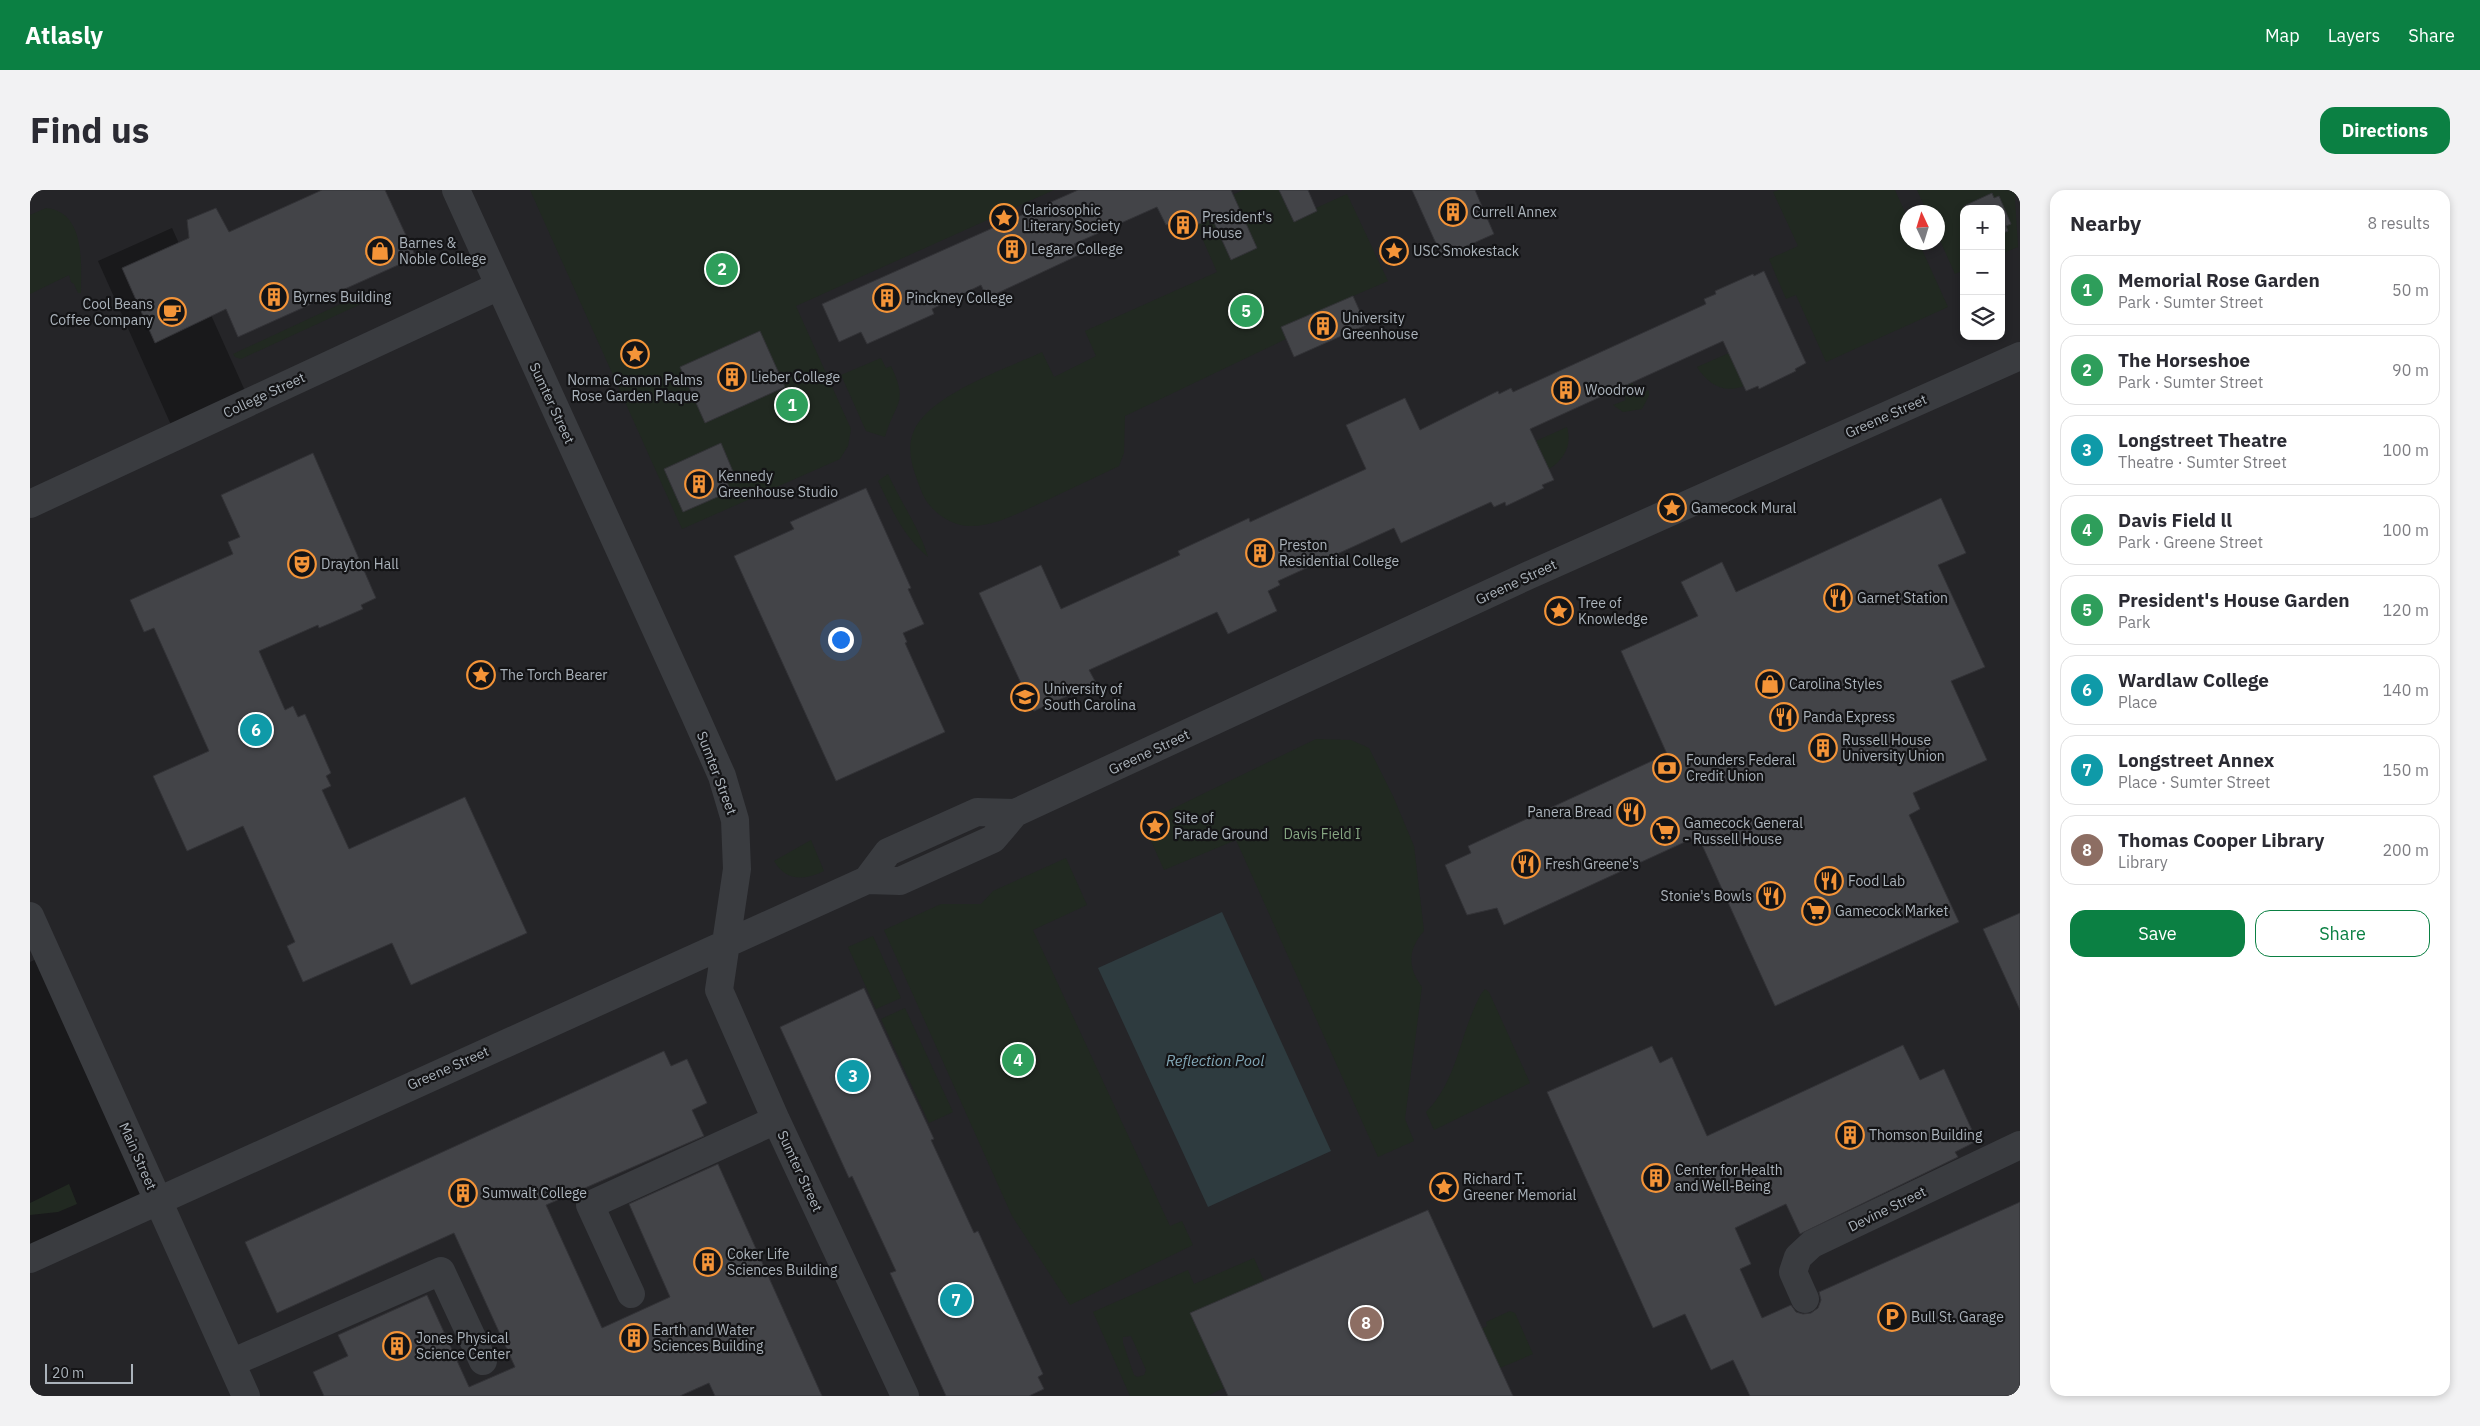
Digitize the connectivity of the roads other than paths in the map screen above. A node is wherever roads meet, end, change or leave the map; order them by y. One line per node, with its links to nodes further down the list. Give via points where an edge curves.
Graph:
1 (456, 190): 2 (street, Sumter Street)
2 (499, 286): 4 (street, College Street); 6 (street, Sumter Street, via 730,798 735,820 737,869)
3 (2020, 356): 6 (street, Greene Street, via 1527,576 1015,813 992,839 900,880 867,880)
4 (30, 504)
5 (30, 916): 9 (street, Main Street)
6 (725, 945): 7 (street, Sumter Street, via 719,990); 9 (street, Greene Street, via 397,1091)
7 (776, 1120): 11 (street, via 590,1205); 16 (street, Sumter Street)
8 (2020, 1145): 12 (street, Devine Street, via 1812,1244 1798,1256 1793,1272)
9 (159, 1202): 10 (street, Greene Street); 14 (street, Main Street)
10 (30, 1259)
11 (631, 1294)
12 (1805, 1299)
13 (483, 1361): 14 (street, via 440,1271)
14 (231, 1363): 15 (street, Main Street)
15 (246, 1396)
16 (905, 1396)

